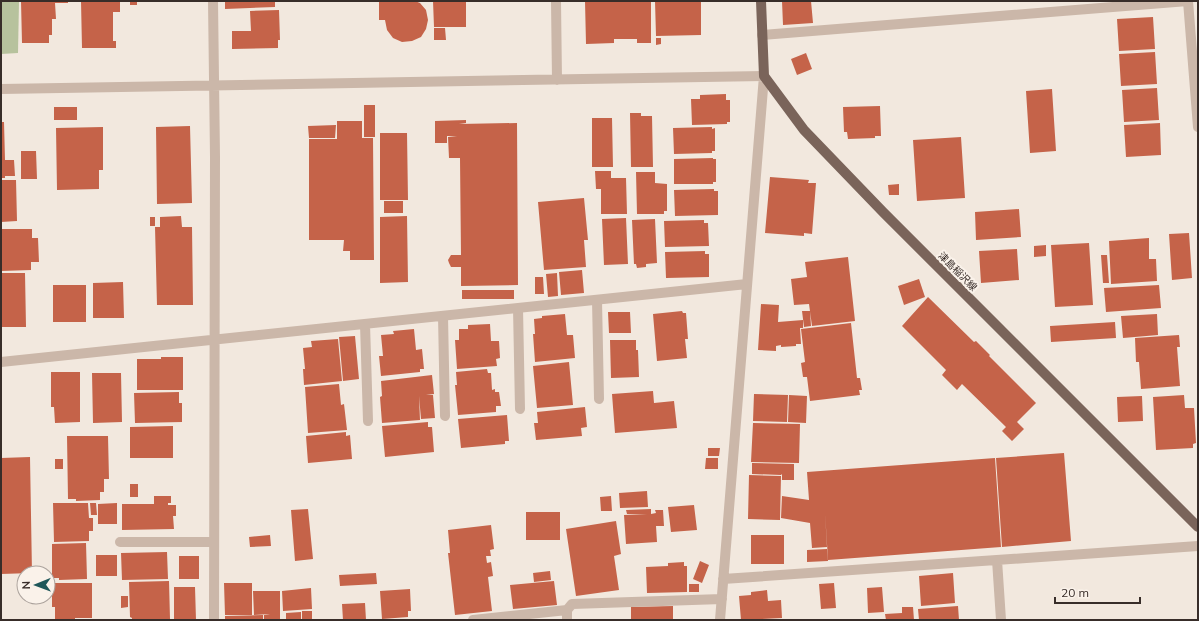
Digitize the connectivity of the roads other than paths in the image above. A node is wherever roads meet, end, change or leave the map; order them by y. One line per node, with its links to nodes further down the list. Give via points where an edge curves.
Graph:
1 (213, 1): 8 (street)
2 (556, 1): 7 (street)
3 (762, 1): 5 (main road)
4 (1188, 1): 5 (street); 10 (street)
5 (762, 35): 6 (main road)
6 (764, 76): 7 (street); 11 (street); 22 (main road, 津島稲沢線, via 804,130 872,201)
7 (558, 80): 8 (street)
8 (214, 86): 9 (street); 16 (street)
9 (1, 89)
10 (1198, 128)
11 (747, 284): 12 (street); 27 (street)
12 (597, 300): 13 (street); 18 (street)
13 (518, 308): 14 (street); 19 (street)
14 (443, 316): 15 (street); 20 (street)
15 (365, 324): 16 (street); 21 (street)
16 (215, 340): 17 (street); 24 (street)
17 (1, 362)
18 (599, 399)
19 (520, 409)
20 (445, 416)
21 (368, 421)
22 (1198, 527)
23 (120, 542): 24 (street)
24 (214, 542): 30 (street)
25 (1198, 546): 26 (street)
26 (996, 560): 27 (street); 33 (street)
27 (723, 579): 28 (street)
28 (722, 599): 29 (street, via 572,604); 32 (street)
29 (567, 615): 31 (street)
30 (214, 620)
31 (473, 620)
32 (720, 620)
33 (1001, 620)

